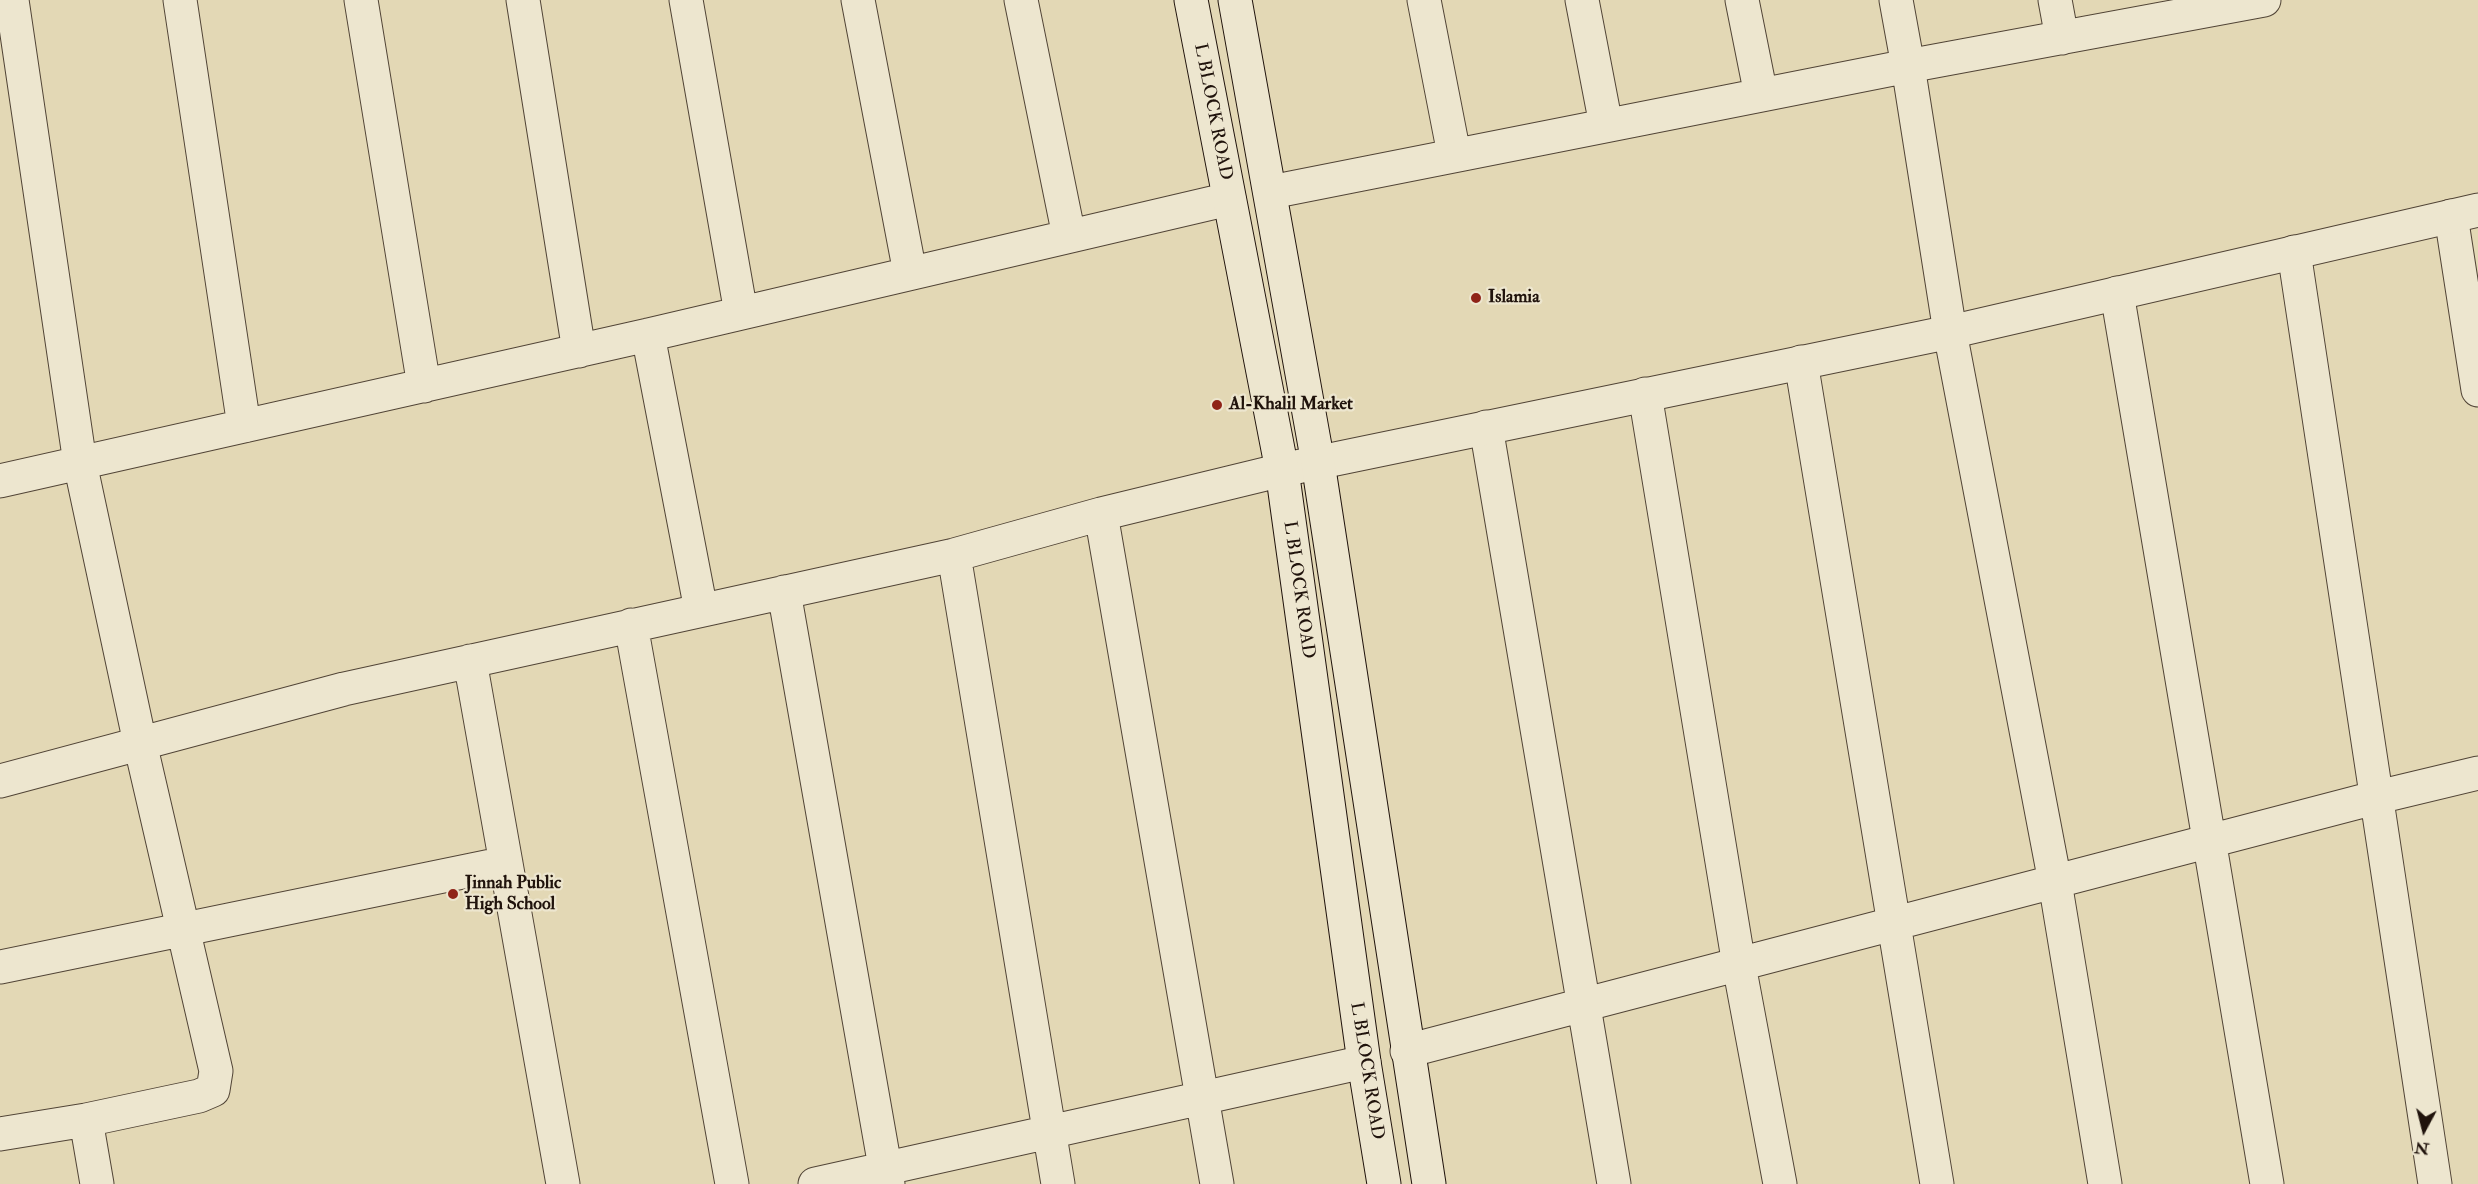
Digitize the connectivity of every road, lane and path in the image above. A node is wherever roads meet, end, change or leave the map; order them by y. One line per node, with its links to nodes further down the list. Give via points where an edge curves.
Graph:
1 (12, 0): 38 (street)
2 (180, 0): 36 (street)
3 (360, 0): 33 (street)
4 (524, 0): 31 (street)
5 (686, 0): 28 (street)
6 (858, 0): 26 (street)
7 (1022, 0): 24 (street)
8 (1191, 0): 22 (street, L BLOCK ROAD)
9 (1235, 0): 21 (street)
10 (1424, 0): 20 (street)
11 (1582, 0): 19 (street)
12 (1742, 0): 18 (street)
13 (1896, 0): 17 (street)
14 (2055, 0): 16 (street)
15 (2247, 2): 16 (street)
16 (2062, 38): 17 (street)
17 (1908, 66): 18 (street); 29 (street)
18 (1761, 94): 19 (street)
19 (1606, 125): 20 (street)
20 (1454, 154): 21 (street)
21 (1271, 192): 39 (street)
22 (1228, 199): 24 (street); 40 (street, L BLOCK ROAD)
23 (2464, 213): 25 (street); 34 (street)
24 (1069, 236): 26 (street)
25 (2294, 252): 27 (street); 51 (street)
26 (910, 273): 28 (street)
27 (2117, 293): 29 (street); 52 (street)
28 (741, 313): 30 (street)
29 (1950, 332): 32 (street); 54 (street)
30 (648, 335): 31 (street); 45 (street)
31 (579, 351): 33 (street)
32 (1802, 362): 35 (street); 55 (street)
33 (424, 386): 36 (street)
34 (2478, 390)
35 (1646, 394): 37 (street); 57 (street)
36 (244, 426): 38 (street)
37 (1486, 427): 39 (street); 59 (street)
38 (81, 463): 41 (street); 48 (street)
39 (1318, 463): 40 (street); 60 (street)
40 (1282, 470): 42 (street); 61 (street, L BLOCK ROAD)
41 (0, 481)
42 (1101, 514): 43 (street); 62 (street)
43 (954, 555): 44 (street); 64 (street)
44 (784, 592): 45 (street); 66 (street)
45 (700, 610): 46 (street)
46 (631, 625): 47 (street); 69 (street)
47 (470, 661): 48 (street, via 344,689); 53 (street)
48 (140, 743): 50 (street); 56 (street)
49 (2478, 773): 51 (street)
50 (0, 781)
51 (2378, 797): 52 (street); 80 (street)
52 (2209, 842): 54 (street); 79 (street)
53 (506, 863): 56 (street); 68 (street)
54 (2055, 882): 55 (street); 78 (street)
55 (1895, 924): 57 (street); 77 (street)
56 (183, 929): 58 (street); 63 (street, via 216,1071 213,1090)
57 (1740, 964): 59 (street); 76 (street)
58 (0, 967)
59 (1583, 1006): 60 (street); 75 (street)
60 (1407, 1051): 74 (street)
61 (1364, 1062): 62 (street); 73 (street, L BLOCK ROAD)
62 (1203, 1098): 64 (street); 72 (street)
63 (86, 1120): 65 (street); 67 (street)
64 (1050, 1131): 66 (street); 71 (street)
65 (0, 1134)
66 (886, 1176): 70 (street)
67 (97, 1184)
68 (563, 1184)
69 (732, 1184)
70 (815, 1184)
71 (1058, 1184)
72 (1217, 1184)
73 (1384, 1184)
74 (1429, 1184)
75 (1614, 1184)
76 (1780, 1184)
77 (1937, 1184)
78 (2105, 1184)
79 (2267, 1184)
80 (2434, 1184)

